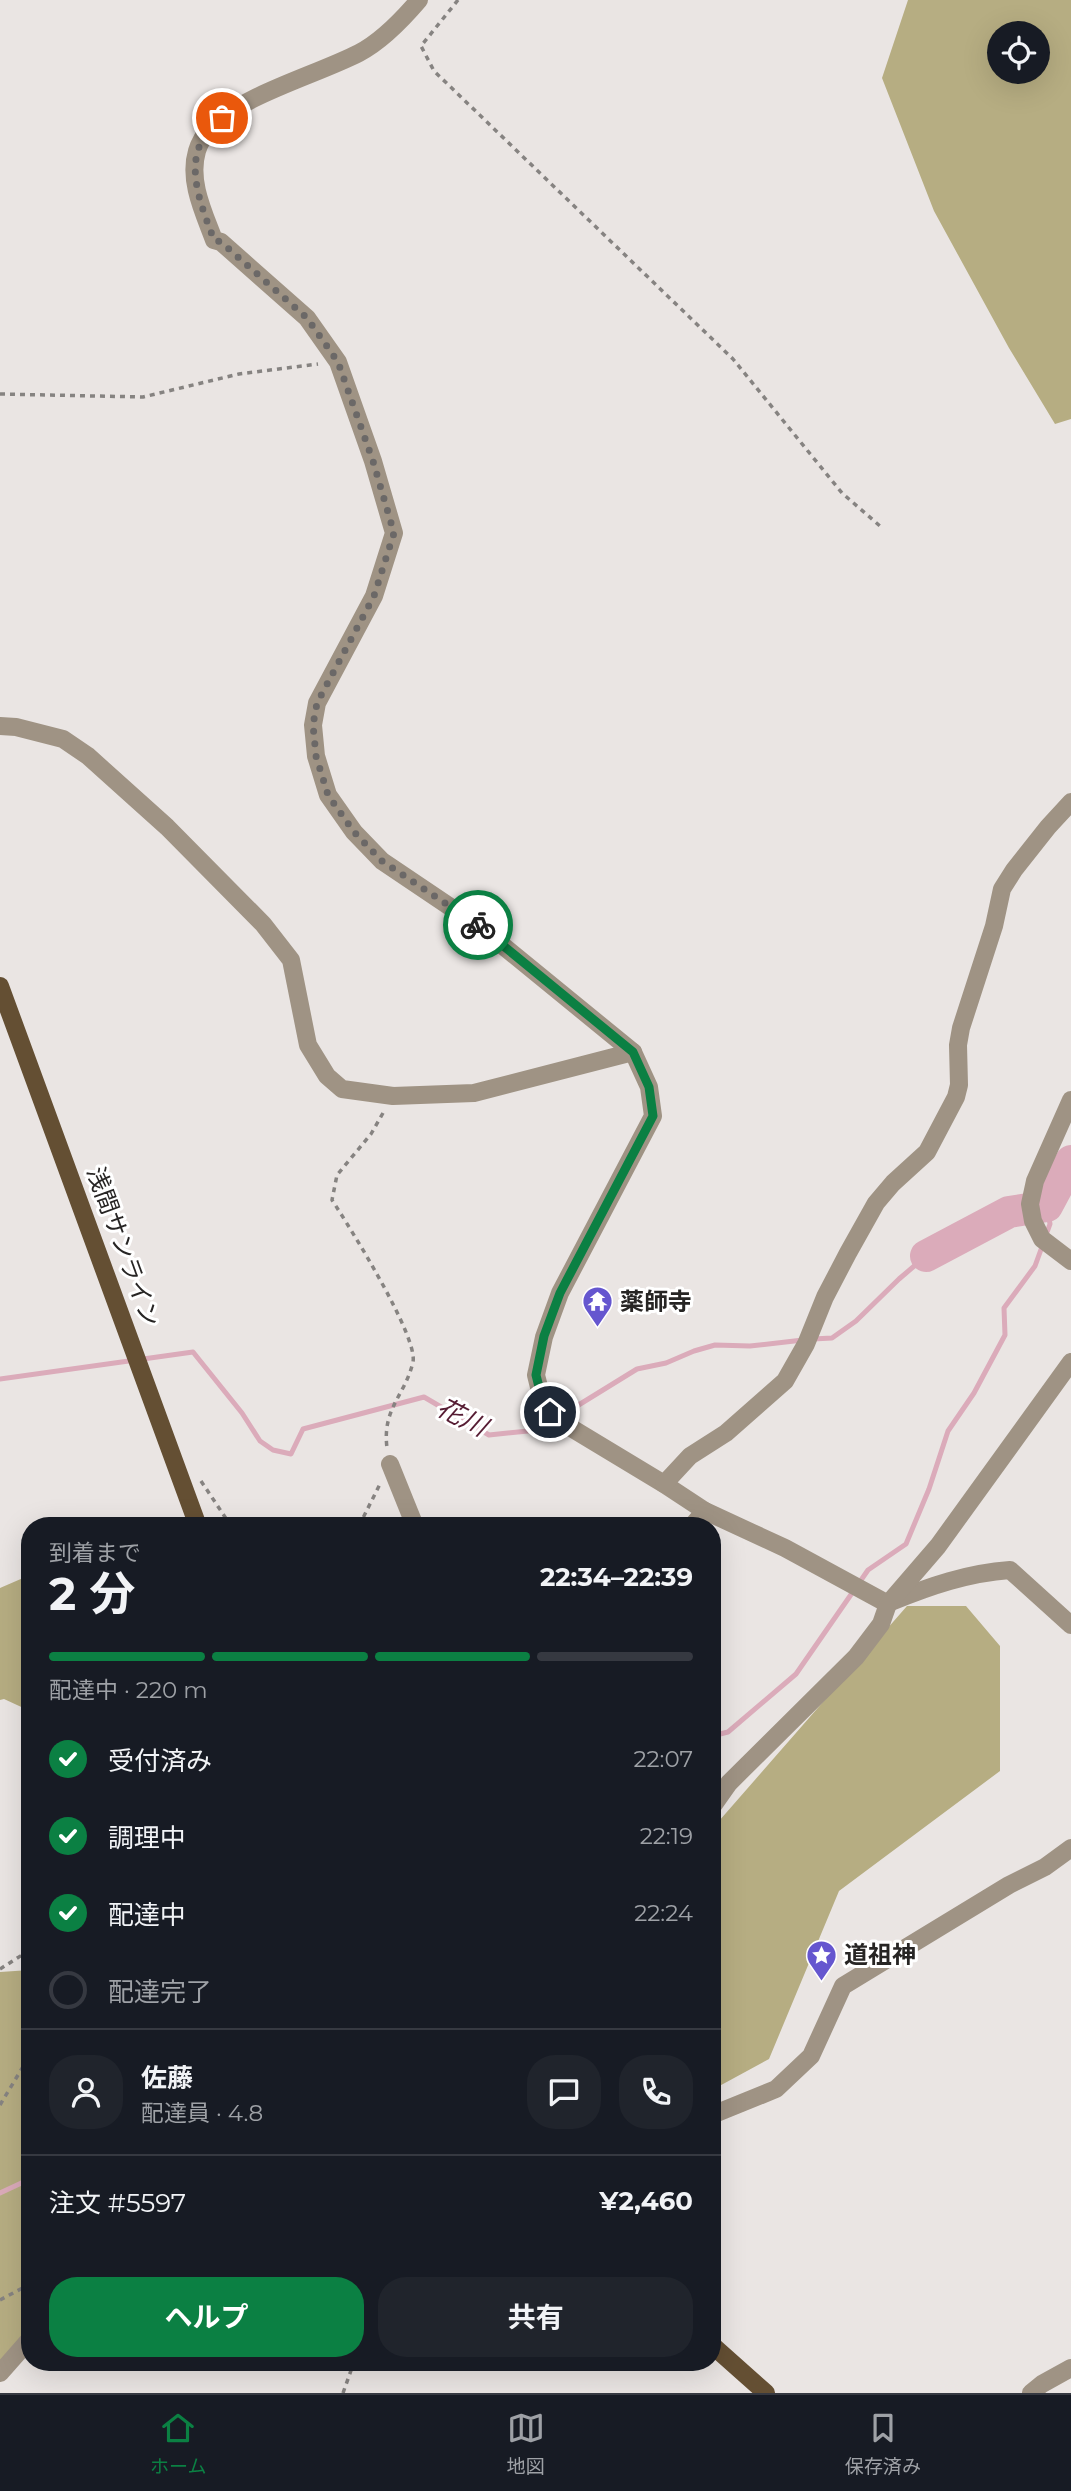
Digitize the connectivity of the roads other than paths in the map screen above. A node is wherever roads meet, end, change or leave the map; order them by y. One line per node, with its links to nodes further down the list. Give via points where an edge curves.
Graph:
1 (419, 0): 5 (street, via 360,52 236,108 208,129 197,152 195,181 214,240 307,318 338,362 394,533 374,596 317,703 313,725 316,756 328,795 382,861 480,927)
2 (0, 726): 5 (street, via 63,739 88,756 264,924 290,960 308,1045 327,1076 342,1089 393,1096 474,1093)
3 (1071, 802): 10 (street, via 1002,889 961,1028 956,1097 928,1153 876,1203 785,1381 726,1433 690,1456)
4 (0, 986): 12 (main road, 浅間サンライン)
5 (633, 1052): 10 (street, via 649,1087 653,1116 560,1293 536,1375 541,1395 558,1420)
6 (1071, 1100): 7 (street, via 1035,1181 1030,1204 1042,1239)
7 (1071, 1261)
8 (1071, 1362): 17 (street, via 938,1546)
9 (390, 1464): 13 (street)
10 (664, 1484): 11 (street)
11 (705, 1511): 14 (street); 15 (street)
12 (195, 1517)
13 (411, 1517)
14 (700, 1517)
15 (718, 1517)
16 (721, 1518): 17 (street)
17 (888, 1604): 18 (street, via 980,1572 1010,1570); 19 (street, via 881,1624 856,1657)
18 (1071, 1625)
19 (721, 1794)
20 (1071, 1848): 21 (street, via 843,1986 811,2056 776,2089)
21 (721, 2111)
22 (21, 2349): 25 (street)
23 (721, 2353): 26 (main road)
24 (1071, 2368): 27 (street)
25 (0, 2373)
26 (766, 2393)
27 (1031, 2393)

